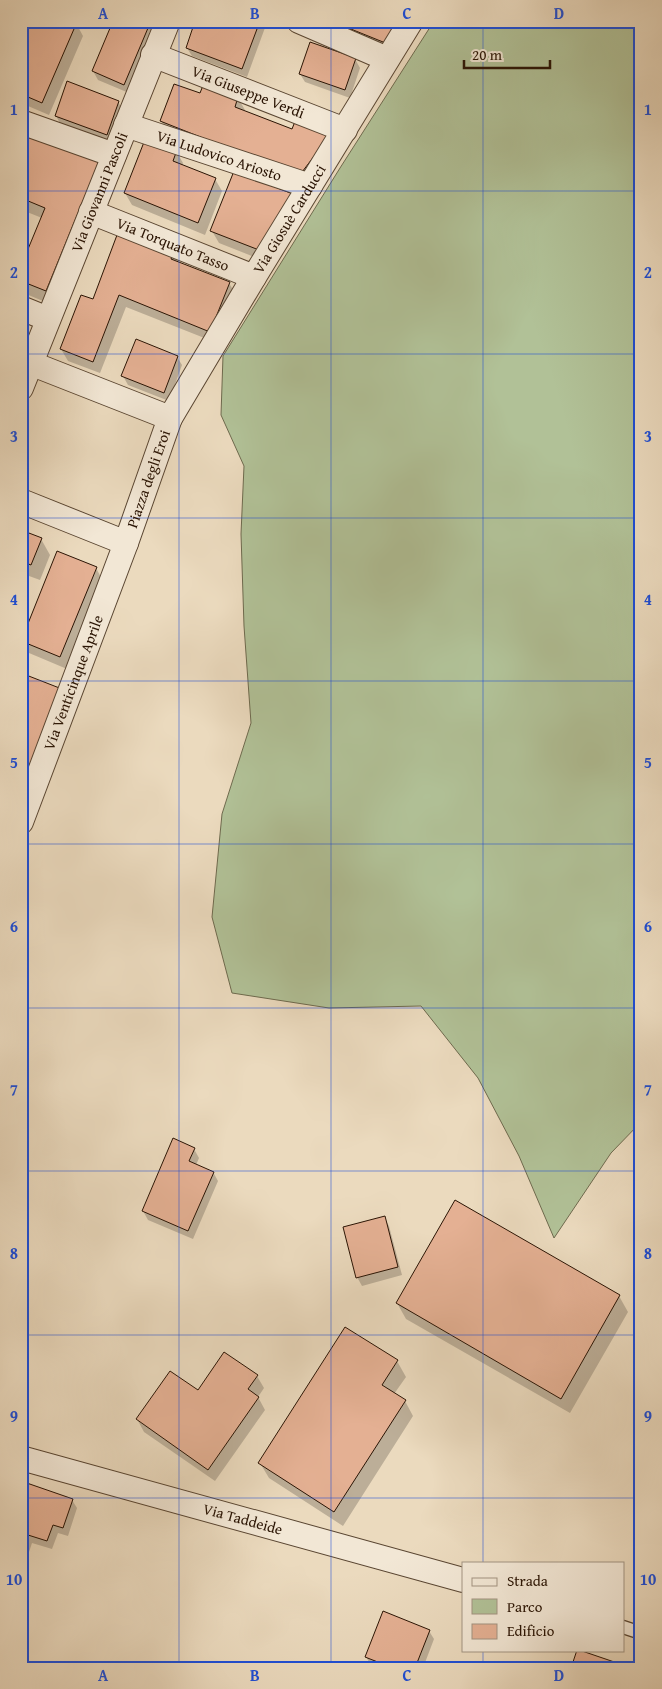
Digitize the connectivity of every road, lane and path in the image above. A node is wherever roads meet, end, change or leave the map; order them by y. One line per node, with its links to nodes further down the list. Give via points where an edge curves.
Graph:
1 (168, 21): 4 (street, Via Giovanni Pascoli)
2 (300, 21): 5 (street)
3 (411, 21): 5 (street, Via Giosuè Carducci)
4 (153, 55): 7 (street, Via Giovanni Pascoli); 8 (street, Via Giuseppe Verdi)
5 (387, 59): 8 (street, Via Giosuè Carducci)
6 (21, 122): 9 (street)
7 (126, 125): 9 (street, Via Giovanni Pascoli); 10 (street, Via Ludovico Ariosto)
8 (344, 130): 10 (street, Via Giosuè Carducci)
9 (114, 155): 11 (street, Via Giovanni Pascoli)
10 (310, 186): 12 (street, Via Giosuè Carducci)
11 (91, 212): 12 (street, Via Torquato Tasso); 14 (street, Via Giovanni Pascoli)
12 (254, 277): 17 (street, Via Giosuè Carducci)
13 (21, 308): 14 (street)
14 (48, 319): 15 (street, Via Giovanni Pascoli)
15 (30, 363): 16 (street); 17 (street, Piazza degli Eroi)
16 (21, 388)
17 (170, 418): 19 (street, Piazza degli Eroi)
18 (21, 501): 19 (street, Piazza degli Eroi)
19 (126, 543): 20 (street, Via Venticinque Aprile)
20 (21, 822)
21 (21, 1458): 22 (street, Via Taddeide)
22 (462, 1580)
23 (624, 1627): 24 (lane)
24 (641, 1633)

